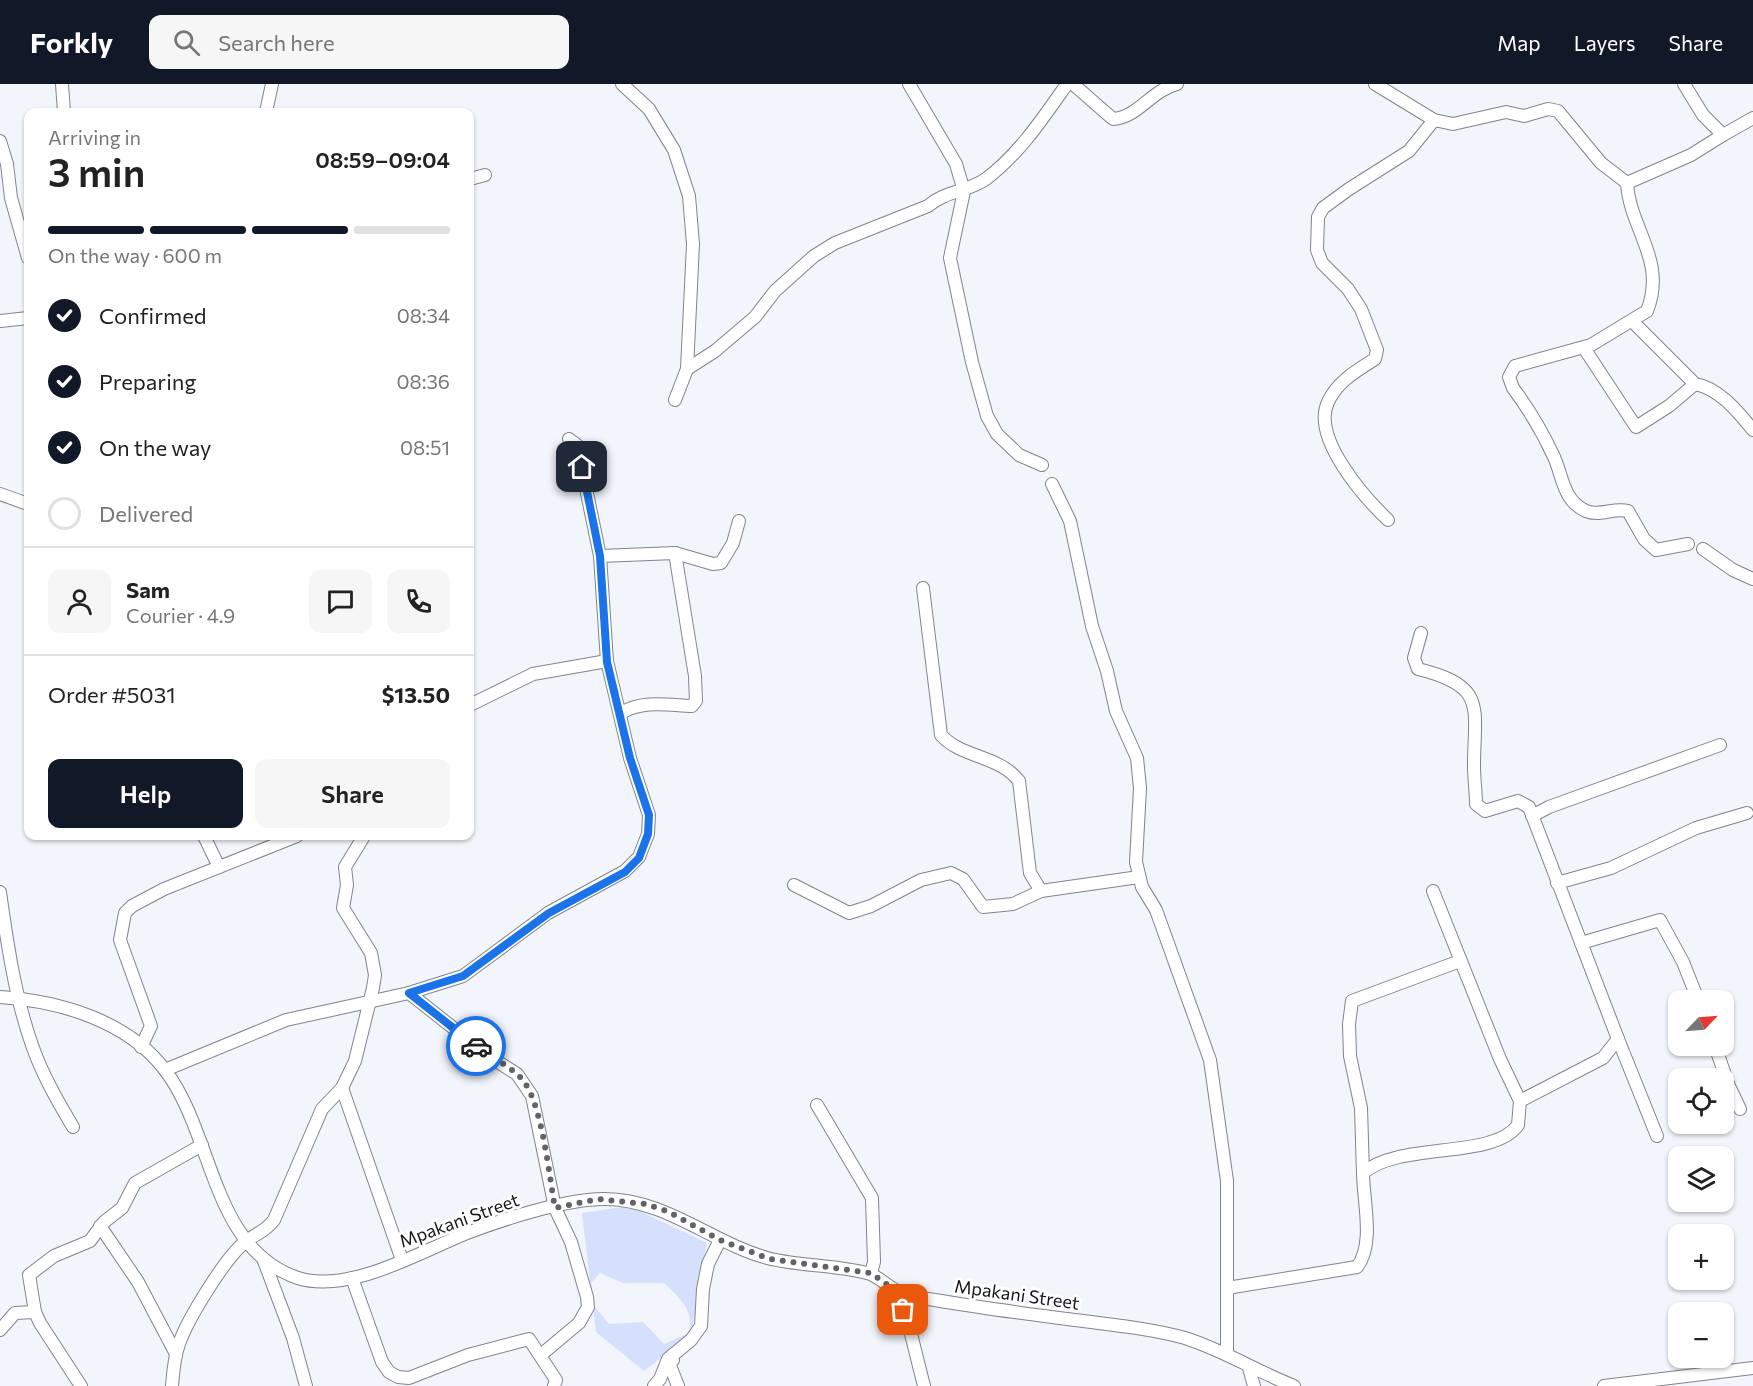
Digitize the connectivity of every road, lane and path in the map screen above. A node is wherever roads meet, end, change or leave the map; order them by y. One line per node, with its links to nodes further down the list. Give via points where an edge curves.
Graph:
1 (62, 84): 10 (street)
2 (272, 84): 11 (street)
3 (622, 84): 25 (street, via 649,109 674,150 689,196 693,244)
4 (909, 84): 19 (street, via 956,165)
5 (1067, 84): 19 (street, via 1029,138 986,178)
6 (1073, 84): 7 (street, via 1113,118 1127,117 1155,93)
7 (1177, 84)
8 (1375, 84): 13 (street)
9 (1684, 84): 14 (street, via 1703,115)
10 (64, 108)
11 (268, 108)
12 (1753, 118): 14 (street)
13 (1434, 120): 18 (street, via 1453,124 1506,112 1524,116 1558,111 1601,163); 34 (street, via 1409,151 1323,208 1316,229 1322,263 1348,289 1361,309 1377,350 1375,359 1338,386 1327,403 1325,423 1347,472 1366,500)
14 (1723, 135): 18 (street, via 1691,155)
15 (0, 141): 20 (street)
16 (485, 174): 17 (street)
17 (474, 177)
18 (1627, 183): 23 (street, via 1653,272 1647,311)
19 (964, 191): 25 (street, via 941,195 928,206 835,243 814,256 775,291 755,317); 30 (street, via 950,258 981,393 997,434 1020,455)
20 (24, 241)
21 (24, 318): 22 (street)
22 (0, 321)
23 (1633, 322): 24 (street); 26 (street)
24 (1584, 348): 26 (street, via 1636,427); 36 (street, via 1524,362 1515,366 1509,377 1553,454 1567,495 1580,508 1596,514 1628,511 1644,539 1656,550)
25 (687, 369): 27 (street)
26 (1695, 384): 28 (street, via 1724,399)
27 (675, 400)
28 (1753, 430)
29 (569, 439): 39 (street, via 577,445)
30 (1042, 465)
31 (1052, 484): 53 (street, via 1070,521 1092,626 1116,711 1137,758)
32 (0, 494): 33 (street)
33 (24, 503)
34 (1388, 520)
35 (739, 521): 38 (street, via 733,543 721,563)
36 (1688, 544)
37 (1703, 549): 40 (street)
38 (675, 553): 39 (street); 45 (street, via 696,701 692,706 632,706)
39 (600, 556): 43 (street)
40 (1753, 579)
41 (923, 588): 56 (street, via 941,735 949,745 998,764 1019,781 1030,873)
42 (1421, 633): 48 (street, via 1414,658 1418,669 1464,688 1475,703 1476,804 1485,811 1522,802)
43 (607, 662): 44 (street, via 533,674); 45 (street)
44 (474, 703)
45 (621, 713): 62 (street, via 630,758 649,815 648,834 639,858 625,872 549,913 463,976)
46 (1720, 745): 48 (street)
47 (1747, 813): 54 (street, via 1696,828 1611,868)
48 (1532, 816): 54 (street)
49 (206, 840): 52 (street)
50 (287, 840): 52 (street)
51 (362, 840): 65 (street, via 345,867 343,908 375,964)
52 (219, 867): 67 (street, via 164,889 125,913 120,940 151,1026)
53 (1139, 877): 56 (street); 88 (street, via 1169,944 1210,1060 1227,1180)
54 (1557, 883): 59 (street)
55 (794, 885): 56 (street, via 849,913 921,880 951,873 963,879 983,907 1013,904)
56 (1041, 891)
57 (1433, 891): 60 (street)
58 (0, 892): 64 (street)
59 (1581, 943): 61 (street, via 1660,920); 66 (street)
60 (1460, 961): 73 (street); 79 (street, via 1352,1001 1350,1056 1361,1108)
61 (1694, 990)
62 (409, 993): 65 (street); 80 (street, via 517,1074 527,1086 535,1106)
63 (0, 997): 64 (street, Mpakani Street)
64 (20, 999): 67 (street, Mpakani Street, via 69,1009 124,1032); 76 (street, via 42,1071)
65 (369, 1002): 71 (street, via 286,1020); 72 (street, via 358,1050)
66 (1618, 1039): 69 (street); 70 (street)
67 (141, 1047): 71 (street, Mpakani Street)
68 (1718, 1056): 75 (street)
69 (1603, 1058): 70 (street); 73 (street)
70 (1626, 1060): 77 (street)
71 (165, 1070): 78 (street, Mpakani Street)
72 (342, 1088): 83 (street, via 322,1109 274,1220 262,1234); 84 (street)
73 (1520, 1101): 79 (street, via 1518,1125 1508,1134 1475,1145 1385,1160)
74 (817, 1105): 86 (street, via 872,1198)
75 (1740, 1109)
76 (73, 1127)
77 (1657, 1136)
78 (202, 1145): 81 (street, via 135,1183 122,1208); 83 (street, Mpakani Street, via 227,1208)
79 (1363, 1173): 88 (street, via 1366,1246 1357,1266)
80 (555, 1208): 82 (street, Mpakani Street, via 598,1199 645,1204 667,1211); 84 (street, Mpakani Street, via 500,1221); 95 (street, via 571,1242 588,1307 579,1323)
81 (100, 1226): 90 (street, via 83,1245 54,1256 29,1275); 94 (street, via 138,1282)
82 (720, 1240): 86 (street, Mpakani Street, via 770,1259); 102 (street, via 708,1264 701,1326 668,1359)
83 (246, 1241): 85 (street, Mpakani Street); 94 (street, via 192,1316)
84 (402, 1260): 87 (street, Mpakani Street)
85 (264, 1261): 87 (street, Mpakani Street, via 302,1279); 101 (street)
86 (871, 1273): 89 (street, Mpakani Street)
87 (352, 1278): 95 (street, via 382,1362 398,1377 409,1378 468,1355 529,1339)
88 (1227, 1288): 93 (street)
89 (896, 1291): 93 (street, Mpakani Street, via 930,1300 1141,1327); 104 (street)
90 (35, 1312): 92 (street, via 15,1313); 99 (street)
91 (705, 1324): 103 (street, via 695,1342 669,1363)
92 (0, 1330)
93 (1227, 1353): 96 (street, Mpakani Street)
94 (176, 1354): 100 (street)
95 (542, 1354): 98 (street)
96 (1249, 1368): 105 (street); 106 (street, Mpakani Street)
97 (1753, 1368): 107 (street)
98 (559, 1384)
99 (81, 1386)
100 (172, 1386)
101 (306, 1386)
102 (654, 1386)
103 (678, 1386)
104 (924, 1386)
105 (1254, 1386)
106 (1294, 1386)
107 (1604, 1386)

